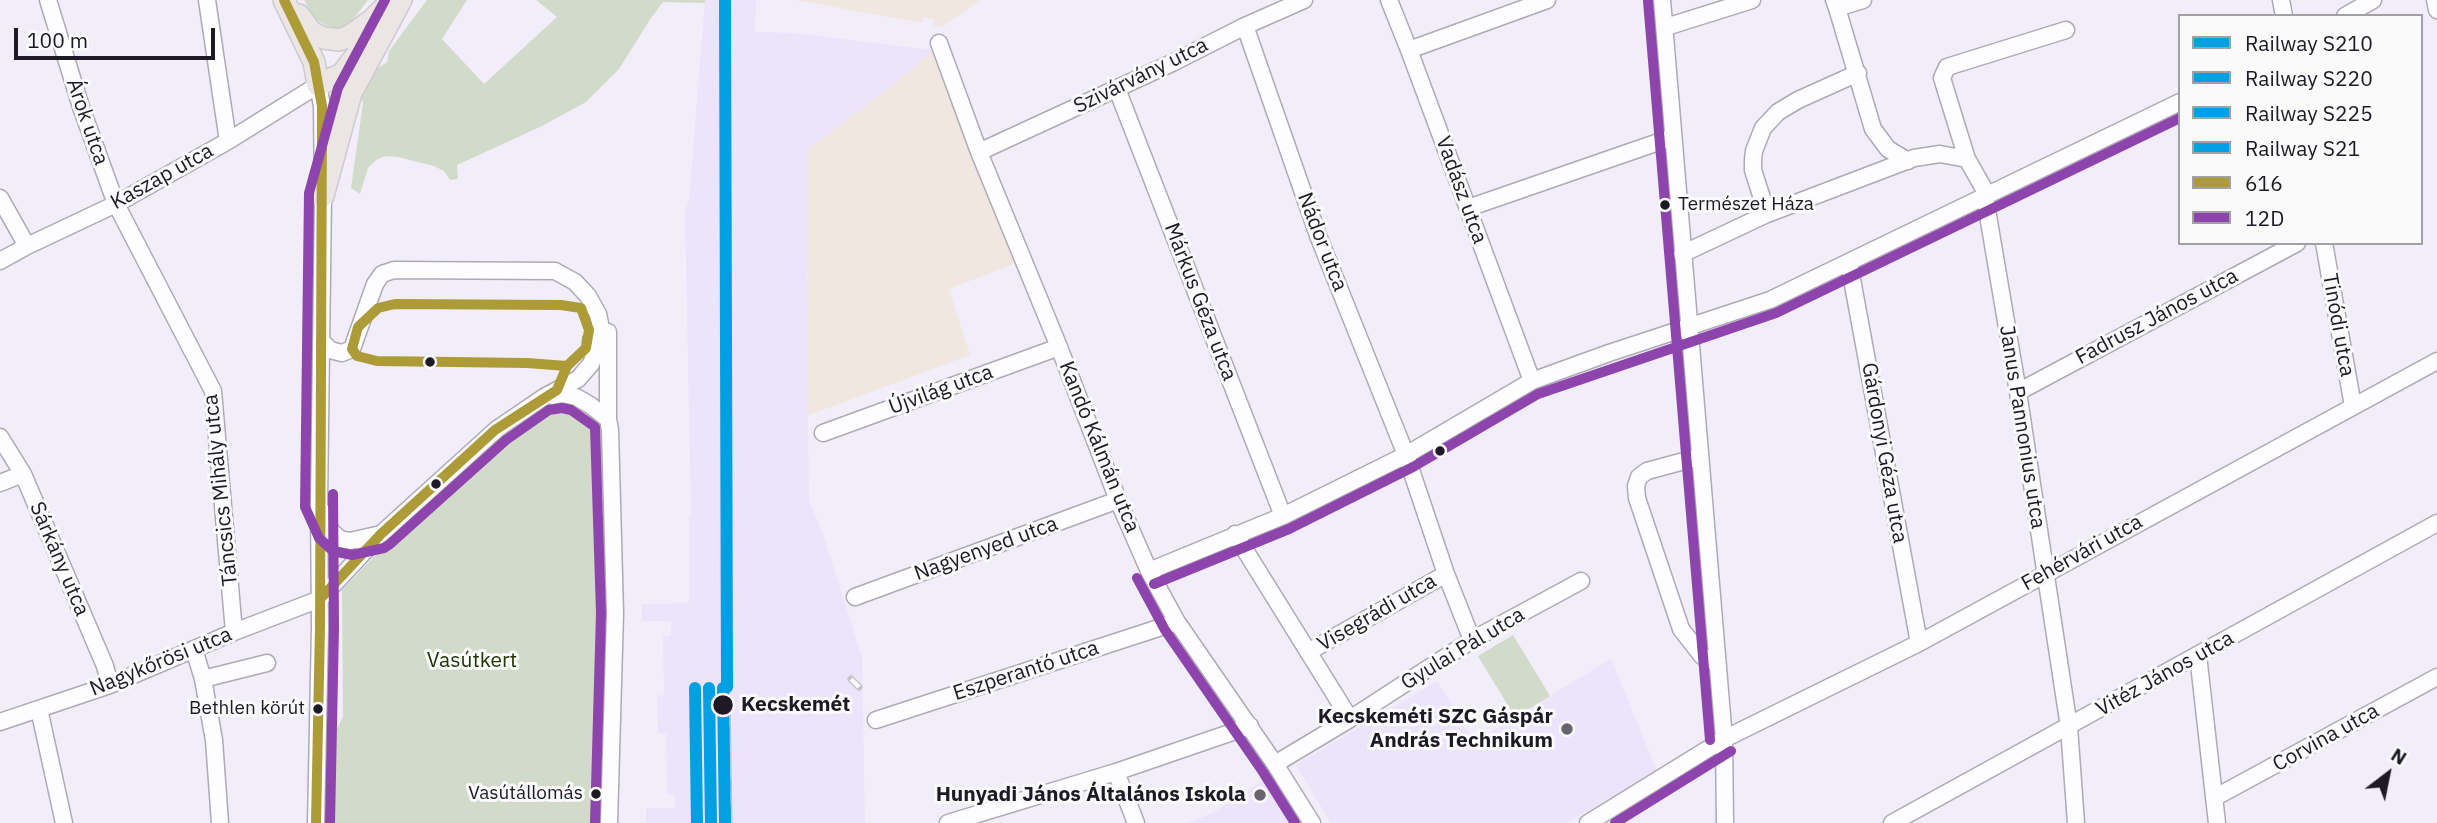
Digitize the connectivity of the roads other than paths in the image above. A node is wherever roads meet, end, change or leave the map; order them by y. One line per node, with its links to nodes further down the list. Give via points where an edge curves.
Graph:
1 (48, 0): 33 (street, Árok utca)
2 (207, 0): 26 (street)
3 (286, 0): 4 (main road, via 311,32 339,40); 22 (main road, via 314,62)
4 (397, 0): 22 (main road, via 342,74); 30 (main road, via 351,93)
5 (1304, 0): 16 (street, Szivárvány utca)
6 (1389, 0): 20 (street, Vadász utca)
7 (1547, 0): 20 (street)
8 (1662, 0): 17 (street)
9 (1752, 0): 17 (street)
10 (1863, 0): 14 (street)
11 (2373, 0): 15 (street)
12 (2435, 0): 13 (street)
13 (2437, 10)
14 (1838, 11): 21 (street)
15 (2348, 14)
16 (1245, 26): 23 (street, Szivárvány utca); 57 (street, Nádor utca, via 1319,238)
17 (1666, 27): 25 (street)
18 (2066, 30): 28 (street, Janus Pannonius utca, via 1947,67 1942,78)
19 (939, 43): 27 (street, Kandó Kálmán utca)
20 (1409, 50): 34 (street, Vadász utca)
21 (1858, 73): 29 (street, via 1873,129 1888,149); 35 (street, via 1798,100 1763,128 1753,170)
22 (318, 85): 26 (street, Kaszap utca); 30 (street)
23 (1116, 89): 27 (street, Szivárvány utca); 63 (street, Márkus Géza utca)
24 (2178, 103): 31 (street, via 2136,117)
25 (1673, 137): 34 (street); 39 (street)
26 (228, 141): 33 (street, Kaszap utca)
27 (979, 152): 47 (street, Kandó Kálmán utca)
28 (1967, 159): 29 (street, via 1940,155); 31 (street, Janus Pannonius utca)
29 (1908, 161): 35 (street)
30 (323, 196): 45 (street)
31 (1986, 197): 42 (street); 51 (street, Janus Pannonius utca)
32 (0, 198): 38 (street)
33 (116, 204): 38 (street, Kaszap utca); 74 (street, Táncsics Mihály utca, via 213,391)
34 (1468, 208): 50 (street, Vadász utca)
35 (1767, 214): 39 (street)
36 (2293, 245): 51 (street, Fadrusz János utca)
37 (2324, 245): 53 (street, Tinódi utca)
38 (27, 246): 41 (street, Kaszap utca)
39 (1682, 254): 44 (street)
40 (463, 260): 43 (street, via 545,261 581,277)
41 (0, 261)
42 (1849, 263): 44 (street, via 1770,300); 76 (street, Gárdonyi Géza utca)
43 (598, 296): 46 (street); 49 (street, via 608,321)
44 (1691, 326): 50 (street); 58 (street)
45 (321, 340): 46 (street, via 330,350 342,353 352,349 375,284 382,274 394,270 533,270 555,271 581,287 593,303); 62 (street)
46 (600, 340): 49 (street); 52 (street, via 586,371)
47 (1059, 346): 55 (street, Újvilág utca); 61 (street, Kandó Kálmán utca)
48 (2437, 361): 53 (street, Fehérvári utca)
49 (607, 367): 54 (street)
50 (1532, 381): 57 (street)
51 (2018, 392): 68 (street, Janus Pannonius utca)
52 (551, 394): 54 (street, via 576,397); 65 (street, via 497,429)
53 (2353, 406): 68 (street, Fehérvári utca)
54 (608, 419): 98 (street, via 615,612)
55 (823, 433)
56 (0, 437): 59 (street, Sárkány utca)
57 (1406, 455): 63 (street); 69 (street, Nádor utca)
58 (1699, 457): 81 (street); 81 (street, via 1647,471 1639,477 1637,498 1681,629 1702,656)
59 (23, 474): 60 (street); 84 (street, Sárkány utca)
60 (0, 483)
61 (1118, 500): 67 (street, Kandó Kálmán utca); 71 (street, Nagyenyed utca)
62 (319, 504): 65 (street, via 331,531 340,539); 72 (street)
63 (1283, 516): 66 (street)
64 (2437, 523): 79 (street, Vitéz János utca)
65 (381, 534): 72 (street)
66 (1235, 534): 67 (street); 78 (street)
67 (1149, 571): 73 (street, Kandó Kálmán utca)
68 (2045, 572): 76 (street, Fehérvári utca); 90 (street, Janus Pannonius utca)
69 (1446, 574): 75 (street, Nádor utca); 78 (street, Visegrádi utca)
70 (1581, 581): 75 (street, Gyulai Pál utca)
71 (855, 597)
72 (320, 599): 74 (street, Nagykőrösi utca); 97 (street)
73 (1177, 622): 87 (street, Eszperantó utca); 89 (street, Kandó Kálmán utca)
74 (234, 632): 77 (street, Nagykőrösi utca)
75 (1472, 640): 86 (street, Gyulai Pál utca)
76 (1919, 643): 91 (street, Fehérvári utca)
77 (194, 649): 83 (street); 84 (street, Nagykőrösi utca)
78 (1308, 652): 86 (street)
79 (2198, 655): 90 (street, Vitéz János utca); 94 (street)
80 (267, 663): 83 (street)
81 (1717, 663): 91 (street)
82 (2437, 677): 94 (street, Corvina utca)
83 (203, 679): 96 (street, via 214,740)
84 (110, 685): 85 (street, Nagykőrösi utca)
85 (38, 709): 88 (street, Nagykőrösi utca); 95 (street)
86 (1350, 719): 92 (street, Gyulai Pál utca)
87 (876, 720)
88 (0, 722)
89 (1250, 726): 92 (street, Kandó Kálmán utca); 93 (street)
90 (2069, 727): 104 (street, Vitéz János utca); 105 (street, Janus Pannonius utca)
91 (1724, 739): 102 (street, Fehérvári utca); 103 (street)
92 (1275, 764): 101 (street, Kandó Kálmán utca)
93 (1116, 772): 99 (street); 100 (street)
94 (2214, 798): 106 (street)
95 (64, 823)
96 (220, 823)
97 (316, 823)
98 (609, 823)
99 (948, 823)
100 (1136, 823)
101 (1312, 823)
102 (1588, 823)
103 (1725, 823)
104 (1892, 823)
105 (2076, 823)
106 (2217, 823)

